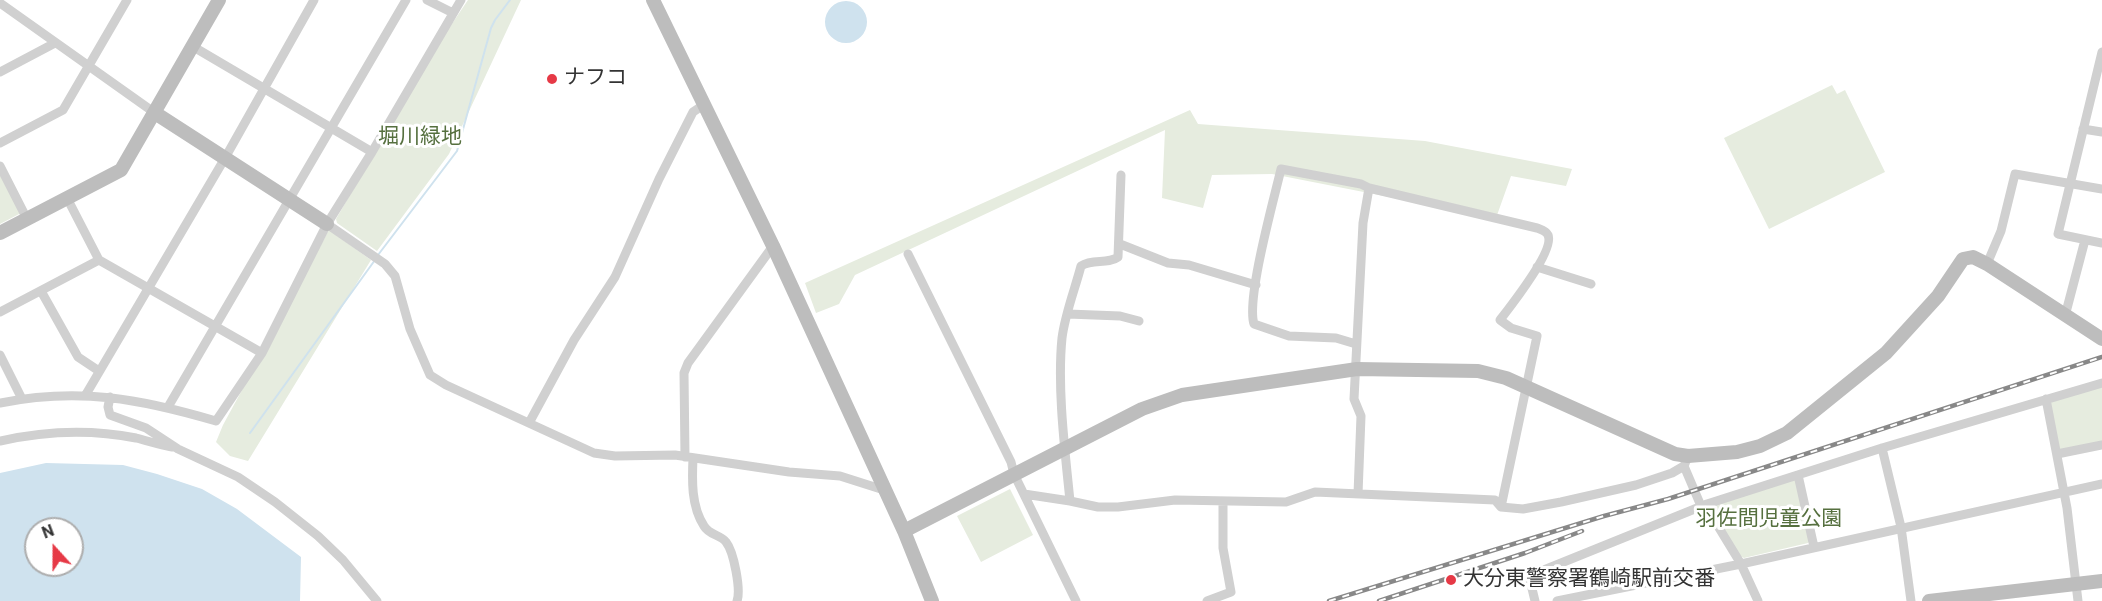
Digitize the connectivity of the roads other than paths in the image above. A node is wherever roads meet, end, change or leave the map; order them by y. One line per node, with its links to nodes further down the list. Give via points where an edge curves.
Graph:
1 (127, 0): 13 (street)
2 (219, 0): 11 (street)
3 (314, 0): 15 (street)
4 (406, 0): 18 (street)
5 (427, 0): 9 (street)
6 (461, 0): 9 (street)
7 (653, 0): 16 (street)
8 (0, 3): 10 (street)
9 (453, 13): 22 (street)
10 (55, 43): 13 (street); 14 (street)
11 (192, 46): 15 (street); 17 (street)
12 (2102, 52): 19 (street)
13 (89, 66): 17 (street); 21 (street, via 63,110)
14 (0, 72)
15 (264, 87): 18 (street); 23 (street)
16 (705, 104): 37 (street); 65 (street, via 693,112 615,277 573,342)
17 (154, 113): 23 (street); 29 (street, via 121,170)
18 (331, 127): 22 (street); 30 (street)
19 (2083, 129): 20 (street); 26 (street)
20 (2102, 132)
21 (0, 143)
22 (372, 152): 32 (street)
23 (225, 158): 30 (street); 44 (street)
24 (0, 166): 31 (street)
25 (1121, 175): 36 (street)
26 (2070, 183): 28 (street); 34 (street, via 2058,234); 40 (street, via 2015,174 2001,231)
27 (1368, 188): 41 (street, via 1546,232 1549,244); 43 (street, via 1281,169); 52 (street)
28 (2102, 189)
29 (67, 198): 31 (street); 39 (street)
30 (289, 200): 32 (street); 50 (street)
31 (27, 219): 33 (street)
32 (327, 224): 53 (street); 65 (street, via 385,264 394,276 410,329 430,375)
33 (0, 233)
34 (2085, 240): 35 (street); 48 (street)
35 (2102, 243)
36 (1120, 244): 43 (street, via 1168,263 1189,265); 47 (street, via 1118,257 1113,261 1087,262 1081,266)
37 (773, 246): 72 (street, via 688,363 684,374); 77 (street)
38 (908, 255): 74 (street)
39 (99, 260): 44 (street); 45 (street)
40 (1987, 264): 48 (street); 73 (street, via 1973,257 1963,259 1938,296 1886,353 1787,433 1760,446)
41 (1537, 267): 42 (street); 58 (street, via 1500,320 1537,336)
42 (1591, 284)
43 (1256, 285): 52 (street, via 1254,324 1289,336 1336,338)
44 (148, 288): 50 (street); 56 (street)
45 (41, 291): 46 (street); 56 (street, via 78,357)
46 (0, 312)
47 (1068, 314): 49 (street, via 1120,316); 69 (street, via 1062,336 1061,366)
48 (2065, 316): 51 (street)
49 (1139, 321)
50 (215, 327): 53 (street); 64 (street)
51 (2102, 339)
52 (1356, 344): 55 (street)
53 (262, 353): 64 (street, via 216,421)
54 (0, 355): 61 (street)
55 (1357, 369): 58 (street, via 1478,371); 69 (street, via 1182,395 1142,409); 80 (street, via 1354,399 1361,416)
56 (99, 371): 59 (street)
57 (2102, 383): 62 (street)
58 (1526, 387): 73 (street); 84 (street)
59 (85, 396): 60 (street); 61 (street)
60 (110, 397): 64 (street); 68 (street, via 110,414 146,428)
61 (22, 399): 63 (street)
62 (2046, 399): 70 (street); 71 (street)
63 (0, 403)
64 (168, 407)
65 (529, 423): 72 (street, via 594,453)
66 (0, 441): 68 (street, via 86,432)
67 (2102, 445): 71 (street)
68 (178, 448): 92 (street, via 220,467 275,502 327,544)
69 (1065, 448): 74 (street); 81 (street)
70 (1882, 448): 75 (street); 85 (street)
71 (2057, 454): 78 (street)
72 (689, 457): 77 (street, via 840,476); 93 (street, via 694,498 705,528 726,541 734,562)
73 (1686, 461): 83 (street); 84 (street, via 1672,473 1636,485 1523,509)
74 (1014, 474): 79 (street); 86 (street)
75 (1798, 475): 83 (street); 87 (street)
76 (2102, 484): 78 (street)
77 (884, 490): 86 (street)
78 (2064, 492): 85 (street); 90 (street)
79 (1024, 494): 81 (street); 95 (street)
80 (1358, 494): 82 (street, via 1315,492 1286,502); 84 (street, via 1495,500)
81 (1070, 501): 82 (street, via 1108,507 1176,500)
82 (1223, 501): 96 (street, via 1223,548 1231,592)
83 (1703, 505): 88 (street); 97 (street, via 1529,576)
84 (1501, 507)
85 (1901, 527): 87 (street); 101 (street)
86 (904, 531): 94 (street)
87 (1815, 547): 88 (street)
88 (1741, 564): 91 (street); 100 (street)
89 (2102, 581): 90 (street)
90 (2076, 584): 102 (street); 103 (street)
91 (1613, 590): 98 (street); 99 (street)
92 (377, 601)
93 (737, 601)
94 (932, 601)
95 (1076, 601)
96 (1207, 601)
97 (1535, 601)
98 (1557, 601)
99 (1615, 601)
100 (1758, 601)
101 (1911, 601)
102 (1929, 601)
103 (2078, 601)

